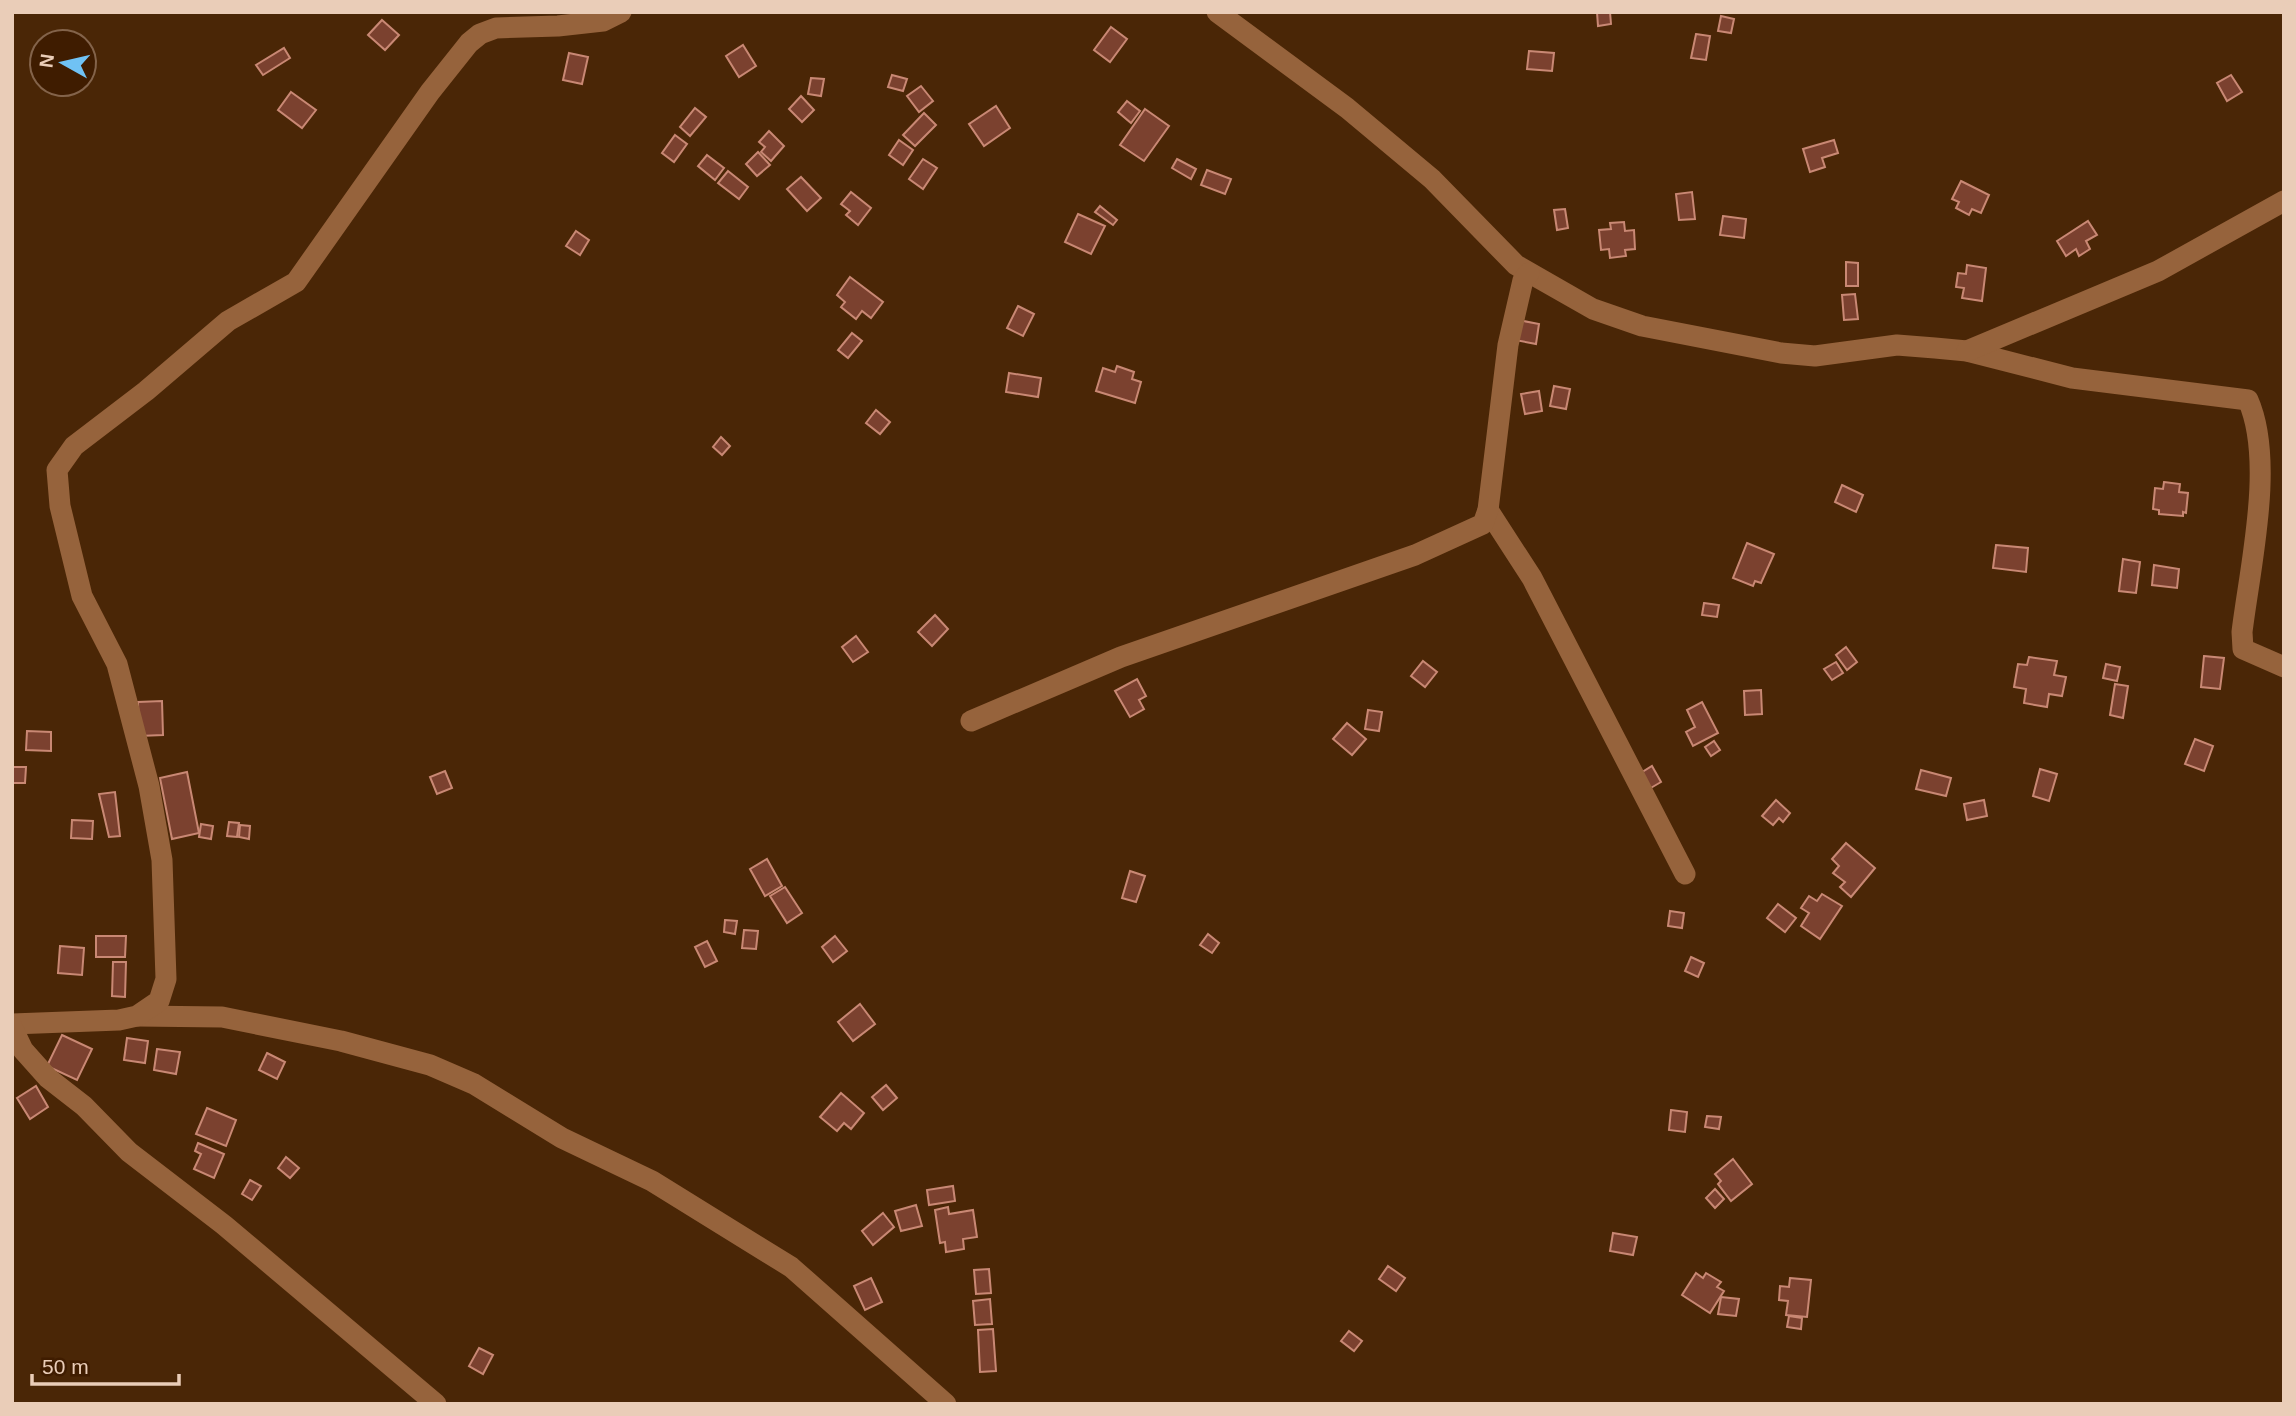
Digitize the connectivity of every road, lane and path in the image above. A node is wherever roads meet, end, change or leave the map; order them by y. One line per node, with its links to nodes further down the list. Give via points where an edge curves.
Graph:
1 (621, 12): 10 (street, via 603,21 505,27 480,34 430,92 296,282 228,321 74,446 57,470 60,506 82,596 117,664 149,786 162,860 166,979 159,1001)
2 (1217, 12): 4 (street, via 1422,170)
3 (2284, 201): 5 (street, via 2158,271)
4 (1529, 273): 5 (street, via 1592,309 1642,326 1781,353 1815,356 1897,345); 6 (street, via 1523,279 1508,345)
5 (1967, 351): 7 (street, via 2071,377 2248,400 2256,417 2261,473 2243,649)
6 (1488, 510): 8 (street, via 1477,528 1415,555 1121,657); 9 (street, via 1543,598)
7 (2284, 667)
8 (971, 721)
9 (1685, 874)
10 (137, 1016): 11 (street); 13 (street, via 222,1017 341,1041 430,1065 474,1084 562,1138 663,1187 790,1267)
11 (12, 1026): 12 (street, via 23,1050 48,1078 130,1152)
12 (436, 1404)
13 (946, 1404)

